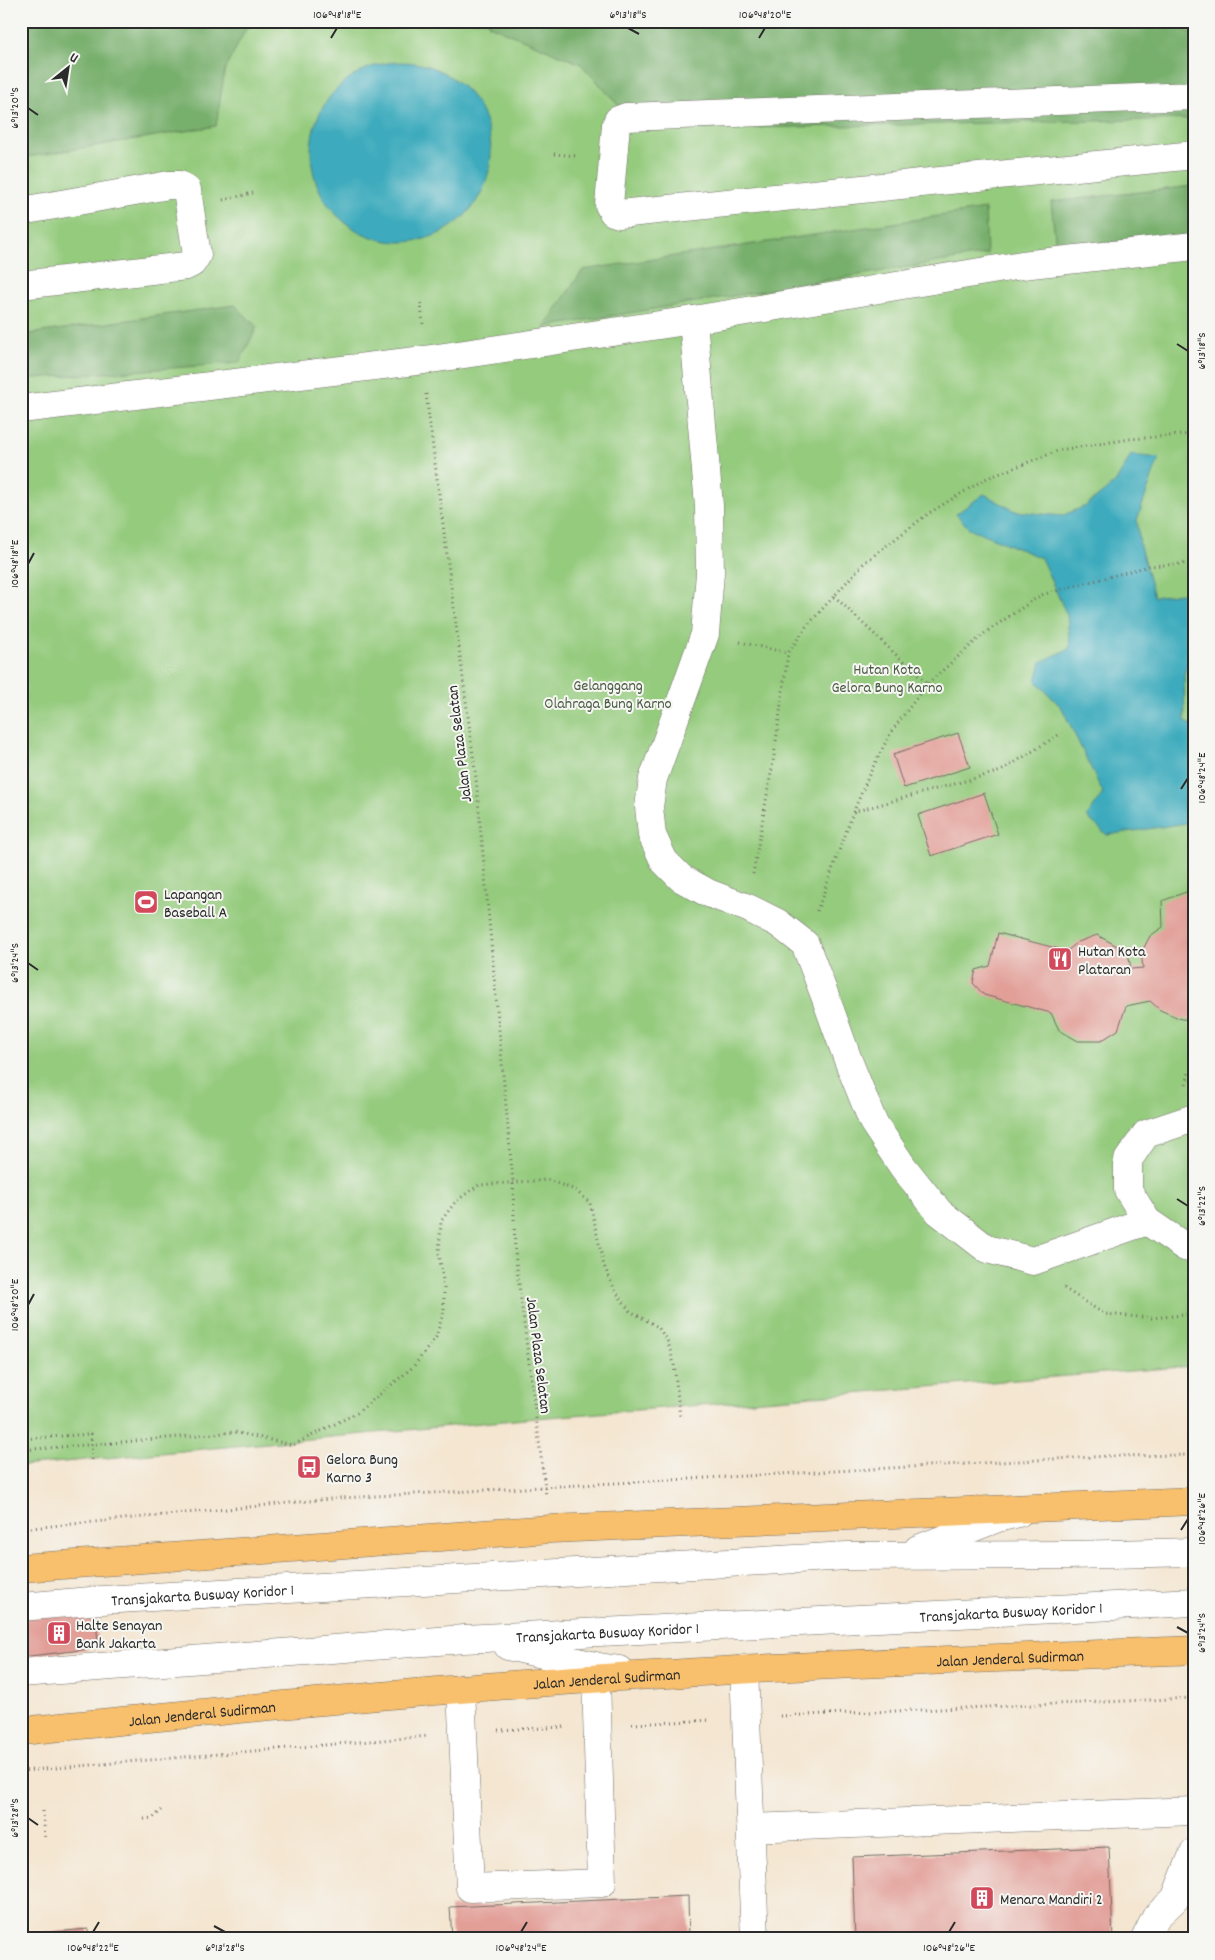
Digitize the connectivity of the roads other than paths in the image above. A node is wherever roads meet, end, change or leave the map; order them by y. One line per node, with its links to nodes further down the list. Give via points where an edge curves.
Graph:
1 (1194, 96): 2 (lane, via 626,117 618,120 616,125 609,205 613,212 620,214)
2 (1194, 155)
3 (21, 211): 5 (lane, via 170,185 180,186 187,190 197,255 186,266)
4 (1194, 246): 6 (lane, via 1022,265)
5 (21, 285)
6 (694, 320): 7 (lane, via 424,360); 9 (lane, via 709,506 710,572 706,634 653,779 649,807 652,835 664,861 681,878 778,923 805,944 873,1122 939,1212 987,1249 1033,1261)
7 (21, 409)
8 (1194, 1118): 9 (lane, via 1146,1134 1128,1160 1128,1190)
9 (1148, 1221): 10 (lane, via 1185,1247)
10 (1194, 1249)
11 (1194, 1501): 12 (main road)
12 (1040, 1507): 14 (lane, via 998,1518 908,1553); 15 (main road, via 551,1529)
13 (1194, 1552): 14 (lane, Transjakarta Busway Koridor 1, via 1069,1556)
14 (847, 1556): 17 (lane, Transjakarta Busway Koridor 1)
15 (21, 1568)
16 (1194, 1602): 18 (lane, Transjakarta Busway Koridor 1)
17 (21, 1607)
18 (464, 1639): 21 (lane, Transjakarta Busway Koridor 1); 22 (lane, via 525,1649 599,1667)
19 (1194, 1650): 20 (main road, Jalan Jenderal Sudirman)
20 (744, 1669): 22 (main road, Jalan Jenderal Sudirman); 27 (lane)
21 (21, 1673)
22 (654, 1674): 23 (main road, Jalan Jenderal Sudirman)
23 (596, 1678): 24 (main road, Jalan Jenderal Sudirman); 24 (lane, via 602,1883 470,1888)
24 (461, 1689): 25 (main road, Jalan Jenderal Sudirman)
25 (21, 1731)
26 (1194, 1812): 27 (lane)
27 (751, 1828): 29 (lane)
28 (1194, 1852): 30 (lane, via 1174,1899 1156,1917)
29 (755, 1939)
30 (1145, 1939)

